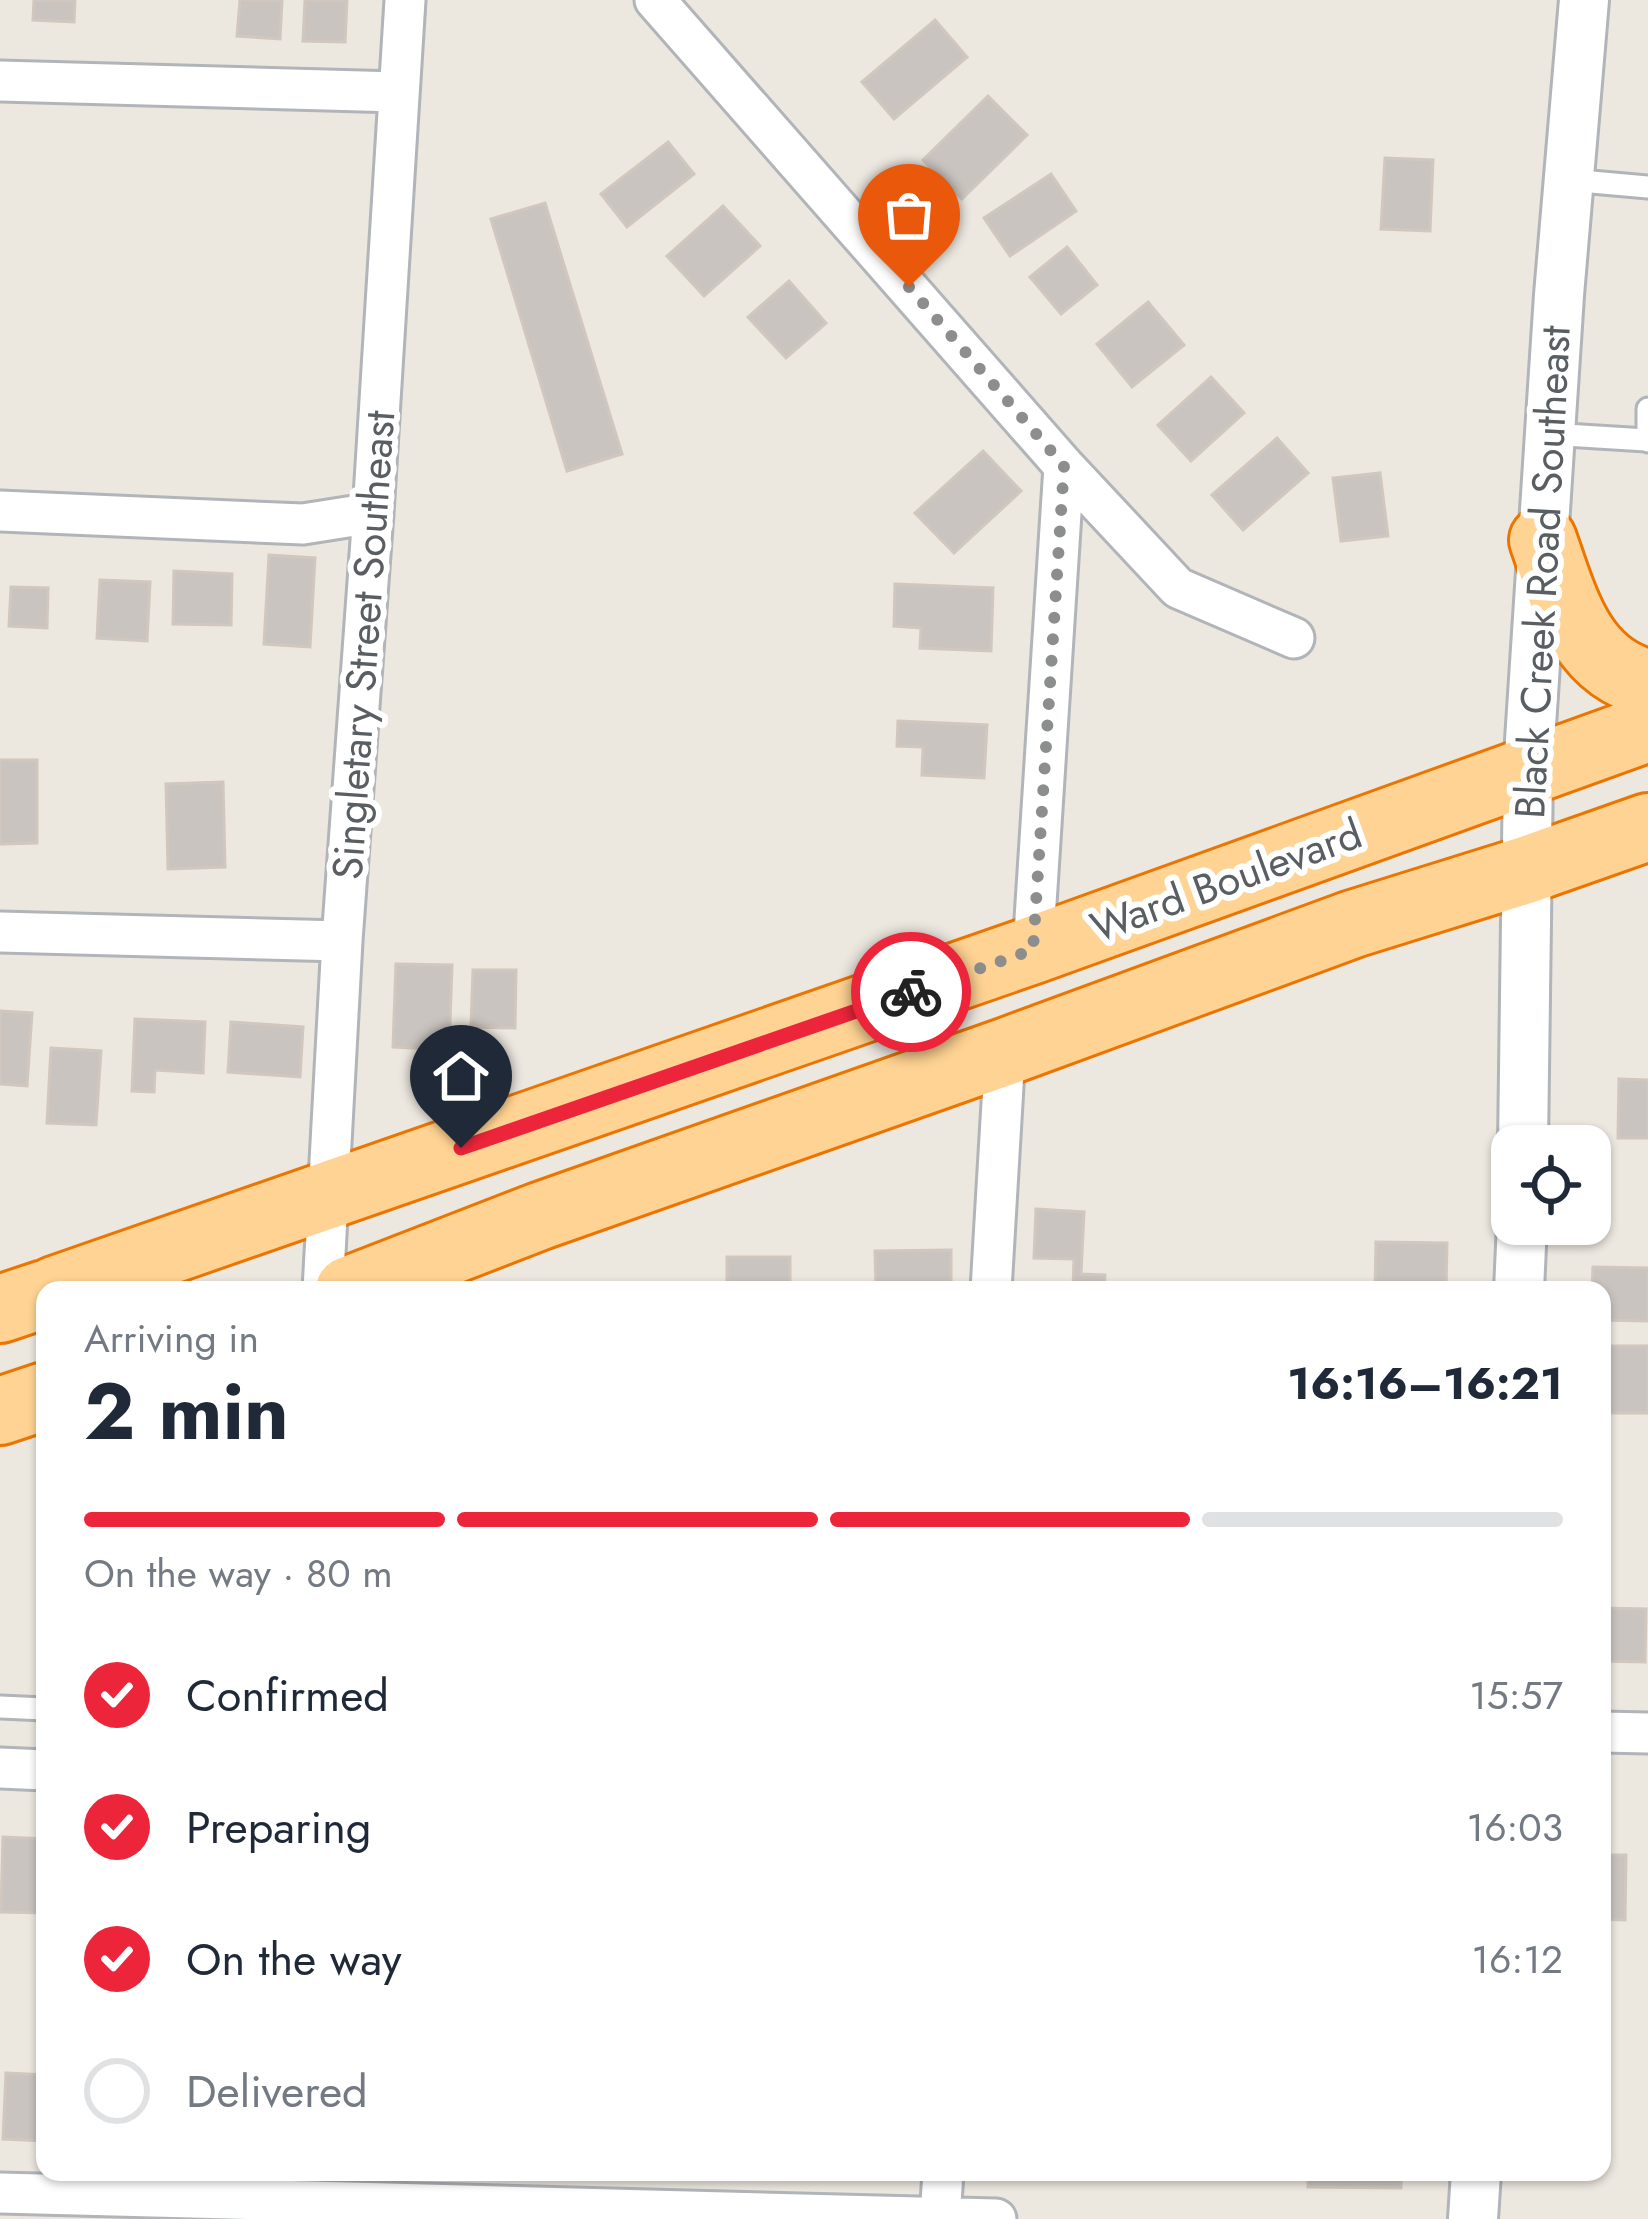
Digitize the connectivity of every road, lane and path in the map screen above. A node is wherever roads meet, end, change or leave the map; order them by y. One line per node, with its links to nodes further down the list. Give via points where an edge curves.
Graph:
1 (405, 0): 5 (street, Singletary Street Southeast)
2 (655, 0): 11 (street)
3 (1584, 0): 6 (street, Black Creek Road Southeast)
4 (0, 81): 5 (street)
5 (398, 92): 13 (street, Singletary Street Southeast)
6 (1569, 180): 7 (lane); 9 (street, Black Creek Road Southeast)
7 (1648, 187)
8 (1648, 410): 10 (lane)
9 (1550, 434): 10 (lane); 14 (street, Black Creek Road Southeast)
10 (1647, 441)
11 (1064, 466): 15 (street, via 1178,588); 23 (street)
12 (0, 511): 13 (street, via 303,524)
13 (374, 513): 22 (street, Singletary Street Southeast)
14 (1543, 540): 16 (highway, via 1582,634 1602,661); 19 (street, Black Creek Road Southeast)
15 (1294, 638)
16 (1648, 682)
17 (1648, 728): 19 (highway, Ward Boulevard)
18 (1648, 778): 19 (highway)
19 (1527, 822): 20 (highway, Ward Boulevard); 23 (highway, Ward Boulevard); 24 (highway, Ward Boulevard, via 1353,924); 25 (street, Black Creek Road Southeast); 26 (highway, via 856,1069)
20 (1648, 826)
21 (0, 932): 22 (street)
22 (342, 941): 27 (street, Singletary Street Southeast)
23 (1033, 950): 27 (highway, Ward Boulevard)
24 (1005, 1052): 26 (highway, Ward Boulevard); 32 (street)
25 (1523, 1125)
26 (699, 1160): 31 (highway, Ward Boulevard)
27 (329, 1193): 29 (highway, Ward Boulevard); 30 (street, Singletary Street Southeast)
28 (1521, 1245): 33 (street)
29 (80, 1281)
30 (324, 1281)
31 (372, 1281)
32 (992, 1281)
33 (1519, 1281)
34 (36, 1297): 35 (highway)
35 (0, 1310)
36 (36, 1399): 37 (highway)
37 (0, 1412)
38 (0, 1707): 39 (lane)
39 (36, 1709)
40 (1611, 1732): 41 (street)
41 (1648, 1733)
42 (0, 1768): 43 (street)
43 (36, 1770)
44 (942, 2181): 48 (street)
45 (1476, 2181): 50 (street)
46 (0, 2192): 47 (street)
47 (262, 2197): 48 (street)
48 (940, 2218): 49 (street)
49 (996, 2219)
50 (1474, 2219)

